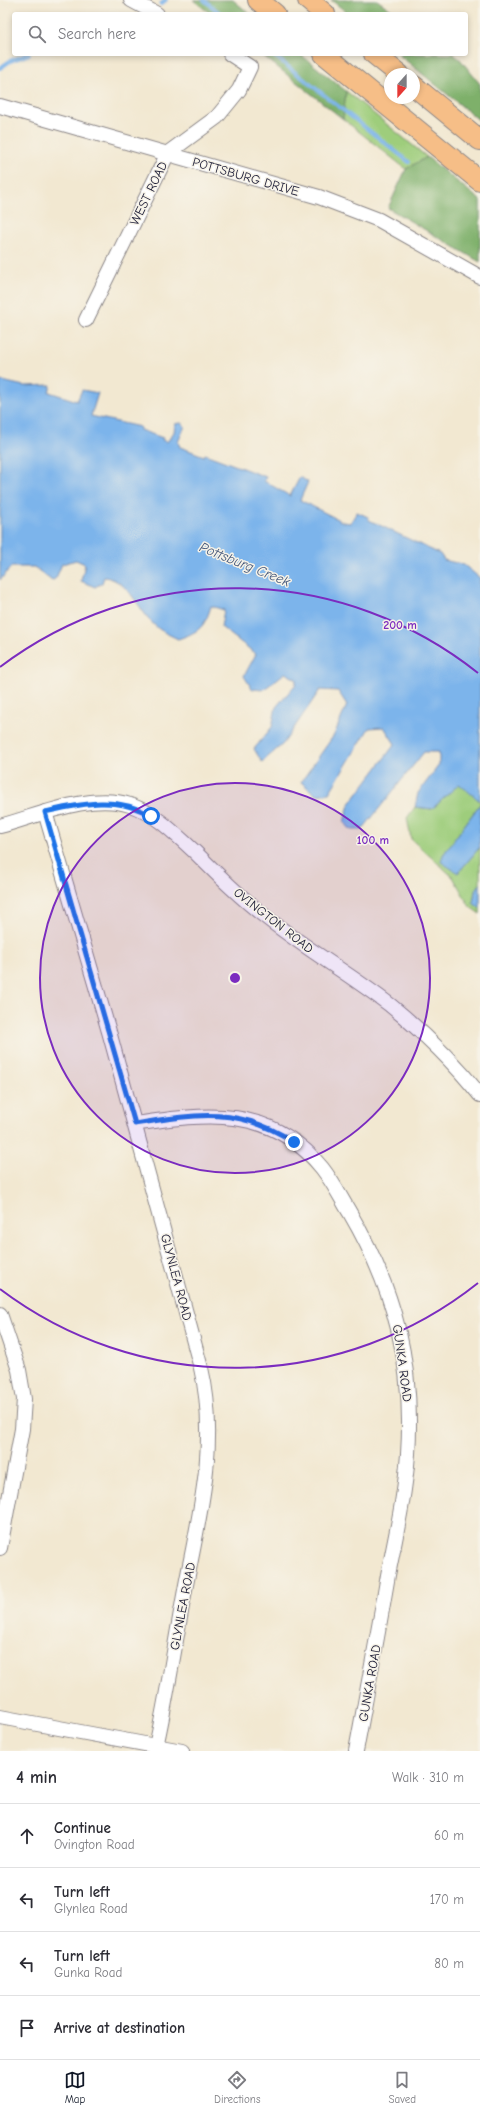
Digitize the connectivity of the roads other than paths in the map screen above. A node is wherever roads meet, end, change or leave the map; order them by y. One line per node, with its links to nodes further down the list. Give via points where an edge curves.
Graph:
1 (131, 0): 4 (street)
2 (258, 0): 5 (highway)
3 (308, 0): 6 (highway)
4 (153, 12)
5 (273, 12)
6 (323, 12)
7 (233, 56): 14 (street, WEST ROAD, via 250,68 239,90 217,117)
8 (326, 56): 15 (highway)
9 (376, 56): 10 (highway)
10 (392, 68)
11 (420, 91): 13 (highway)
12 (0, 106): 14 (street, POTTSBURG DRIVE)
13 (480, 140)
14 (168, 153): 16 (street, POTTSBURG DRIVE, via 318,197 379,220); 17 (street, WEST ROAD)
15 (480, 181)
16 (480, 277)
17 (86, 320)
18 (45, 812): 19 (street, OVINGTON ROAD); 20 (street, OVINGTON ROAD, via 75,805 108,802 128,805 158,819 266,917 389,1005 423,1033); 21 (street, GLYNLEA ROAD)
19 (0, 826)
20 (480, 1094)
21 (135, 1124): 26 (street, GLYNLEA ROAD, via 201,1368 208,1403 209,1431 205,1486); 28 (street, GUNKA ROAD, via 171,1118 226,1115 280,1133 311,1156 332,1183 368,1244 384,1281 402,1344 410,1416 408,1456 402,1502)
22 (0, 1314): 23 (street, via 19,1370 24,1399 22,1429)
23 (2, 1531): 24 (street)
24 (0, 1548)
25 (0, 1717): 26 (street)
26 (156, 1749): 27 (street)
27 (182, 1751)
28 (356, 1751)

